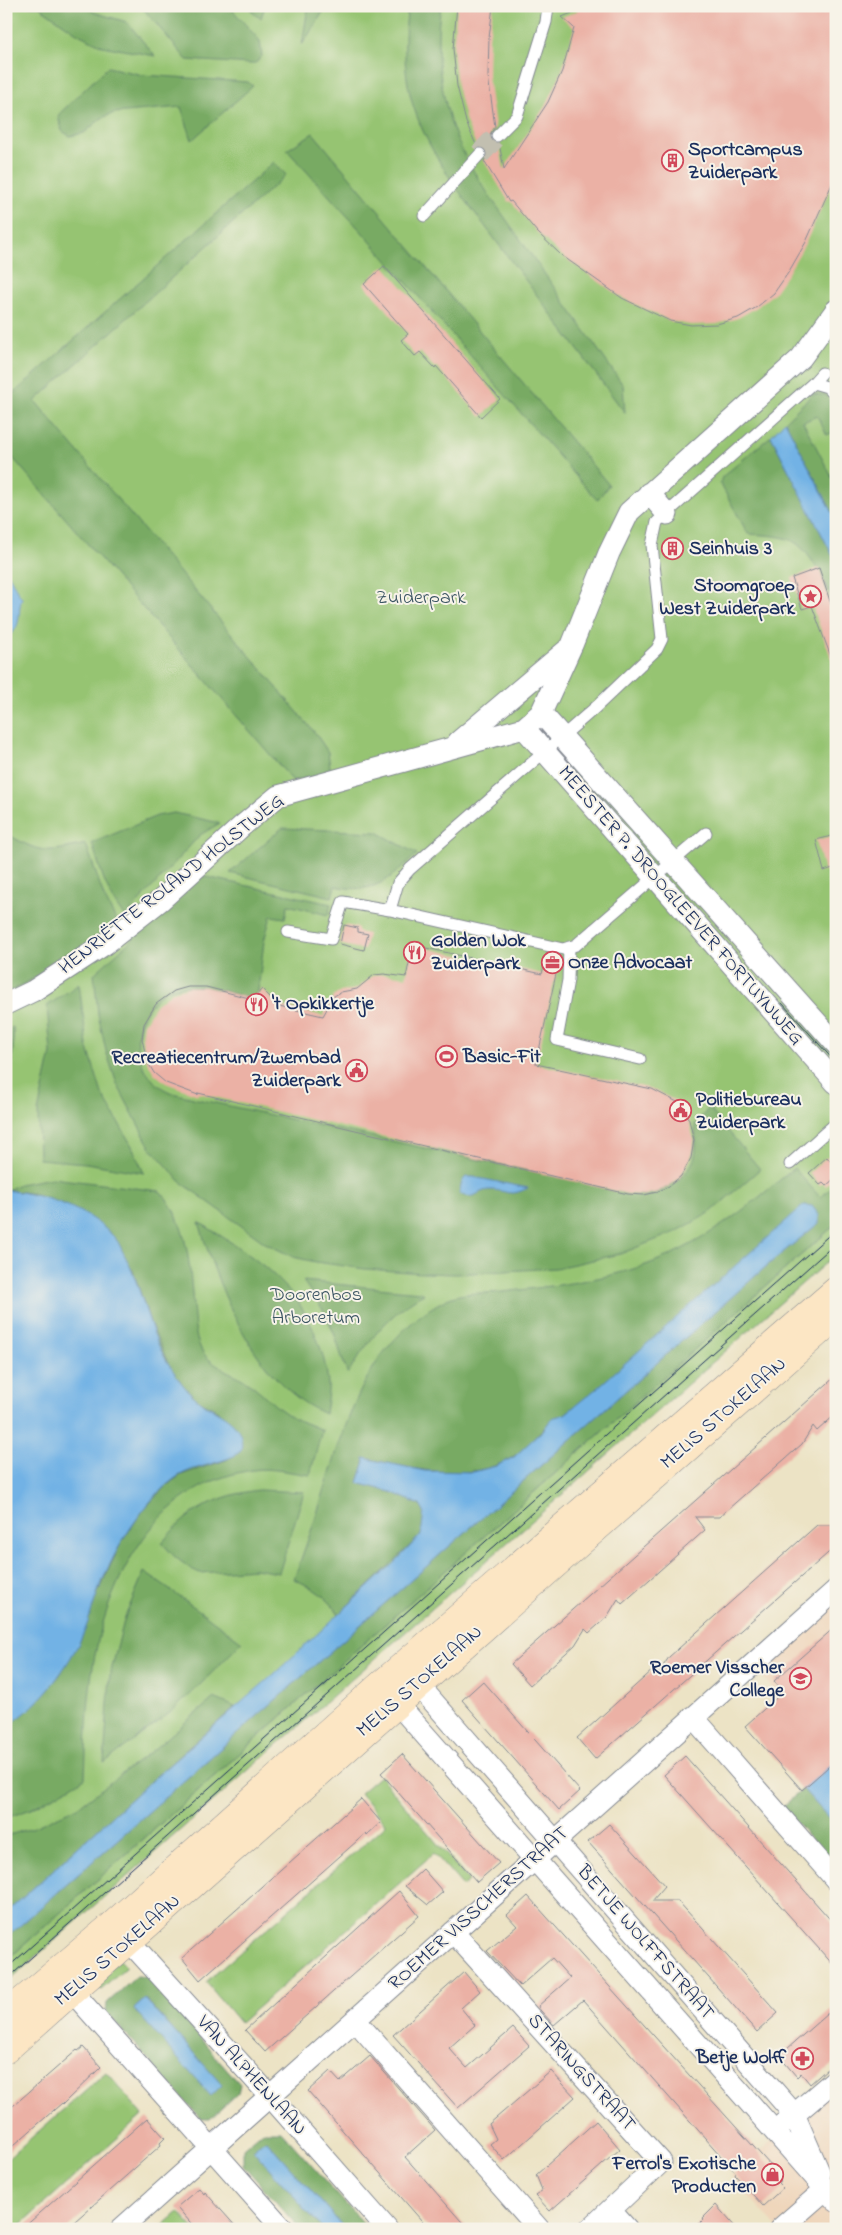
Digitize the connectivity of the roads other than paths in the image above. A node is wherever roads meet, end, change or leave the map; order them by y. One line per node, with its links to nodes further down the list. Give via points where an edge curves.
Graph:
1 (548, 6): 2 (lane, via 517,116)
2 (497, 136)
3 (480, 154): 4 (lane)
4 (424, 216)
5 (836, 310): 9 (street, HENRIËTTE ROLAND HOLSTWEG, via 801,358)
6 (822, 373): 7 (lane)
7 (813, 384): 8 (lane, via 827,387); 10 (lane)
8 (836, 396)
9 (649, 493): 10 (street); 11 (street, HENRIËTTE ROLAND HOLSTWEG, via 629,512)
10 (667, 514): 14 (lane, via 657,522 652,545 662,639 658,649)
11 (572, 645): 12 (street, HENRIËTTE ROLAND HOLSTWEG); 15 (street)
12 (541, 713): 13 (street, HENRIËTTE ROLAND HOLSTWEG); 14 (street, MEESTER P. DROOGLEEVER FORTUYNWEG)
13 (515, 730): 15 (street, HENRIËTTE ROLAND HOLSTWEG); 16 (street, MEESTER P. DROOGLEEVER FORTUYNWEG)
14 (562, 736): 16 (lane); 18 (street, MEESTER P. DROOGLEEVER FORTUYNWEG)
15 (452, 747): 23 (street, HENRIËTTE ROLAND HOLSTWEG, via 278,796 161,900 105,944 33,991)
16 (546, 751): 19 (street, MEESTER P. DROOGLEEVER FORTUYNWEG); 20 (lane, via 410,869 398,882)
17 (706, 833): 18 (lane)
18 (674, 861): 19 (lane); 24 (street, MEESTER P. DROOGLEEVER FORTUYNWEG)
19 (654, 878): 22 (lane, via 576,945); 26 (street, MEESTER P. DROOGLEEVER FORTUYNWEG)
20 (390, 910): 21 (lane, via 343,902 331,939); 22 (lane, via 548,947)
21 (288, 932)
22 (569, 947): 25 (lane, via 568,980 557,1040)
23 (6, 1004)
24 (836, 1044)
25 (640, 1059)
26 (836, 1083)
27 (836, 1123): 28 (lane)
28 (790, 1164)
29 (836, 1290): 32 (street, MELIS STOKELAAN)
30 (836, 1316): 32 (street, MELIS STOKELAAN)
31 (836, 1590): 34 (street, ROEMER VISSCHERSTRAAT)
32 (410, 1675): 33 (street, MELIS STOKELAAN); 35 (street, BETJE WOLFFSTRAAT)
33 (389, 1694): 36 (street, BETJE WOLFFSTRAAT); 39 (street, MELIS STOKELAAN)
34 (693, 1718): 35 (street, ROEMER VISSCHERSTRAAT); 37 (street)
35 (556, 1840): 36 (street, ROEMER VISSCHERSTRAAT); 46 (street, BETJE WOLFFSTRAAT)
36 (534, 1860): 38 (street, ROEMER VISSCHERSTRAAT); 47 (street, BETJE WOLFFSTRAAT)
37 (836, 1880)
38 (454, 1932): 42 (street, ROEMER VISSCHERSTRAAT); 50 (street, STARINGSTRAAT, via 661,2162)
39 (121, 1933): 40 (street, MELIS STOKELAAN); 45 (street, VAN ALPHENLAAN)
40 (65, 1983): 41 (street, MELIS STOKELAAN); 43 (street, MELIS STOKELAAN); 48 (street)
41 (6, 2015)
42 (355, 2020): 45 (street, ROEMER VISSCHERSTRAAT); 54 (street)
43 (6, 2050)
44 (836, 2079): 46 (street)
45 (270, 2096): 48 (street, ROEMER VISSCHERSTRAAT); 53 (street, VAN ALPHENLAAN)
46 (794, 2114): 47 (street); 49 (street, BETJE WOLFFSTRAAT)
47 (774, 2133): 49 (street, BETJE WOLFFSTRAAT)
48 (211, 2148): 51 (street, ROEMER VISSCHERSTRAAT); 52 (street)
49 (831, 2195): 57 (street)
50 (610, 2210): 55 (street, STARINGSTRAAT); 56 (street)
51 (121, 2229)
52 (283, 2229)
53 (387, 2229)
54 (539, 2229)
55 (590, 2229)
56 (627, 2229)
57 (780, 2229)

